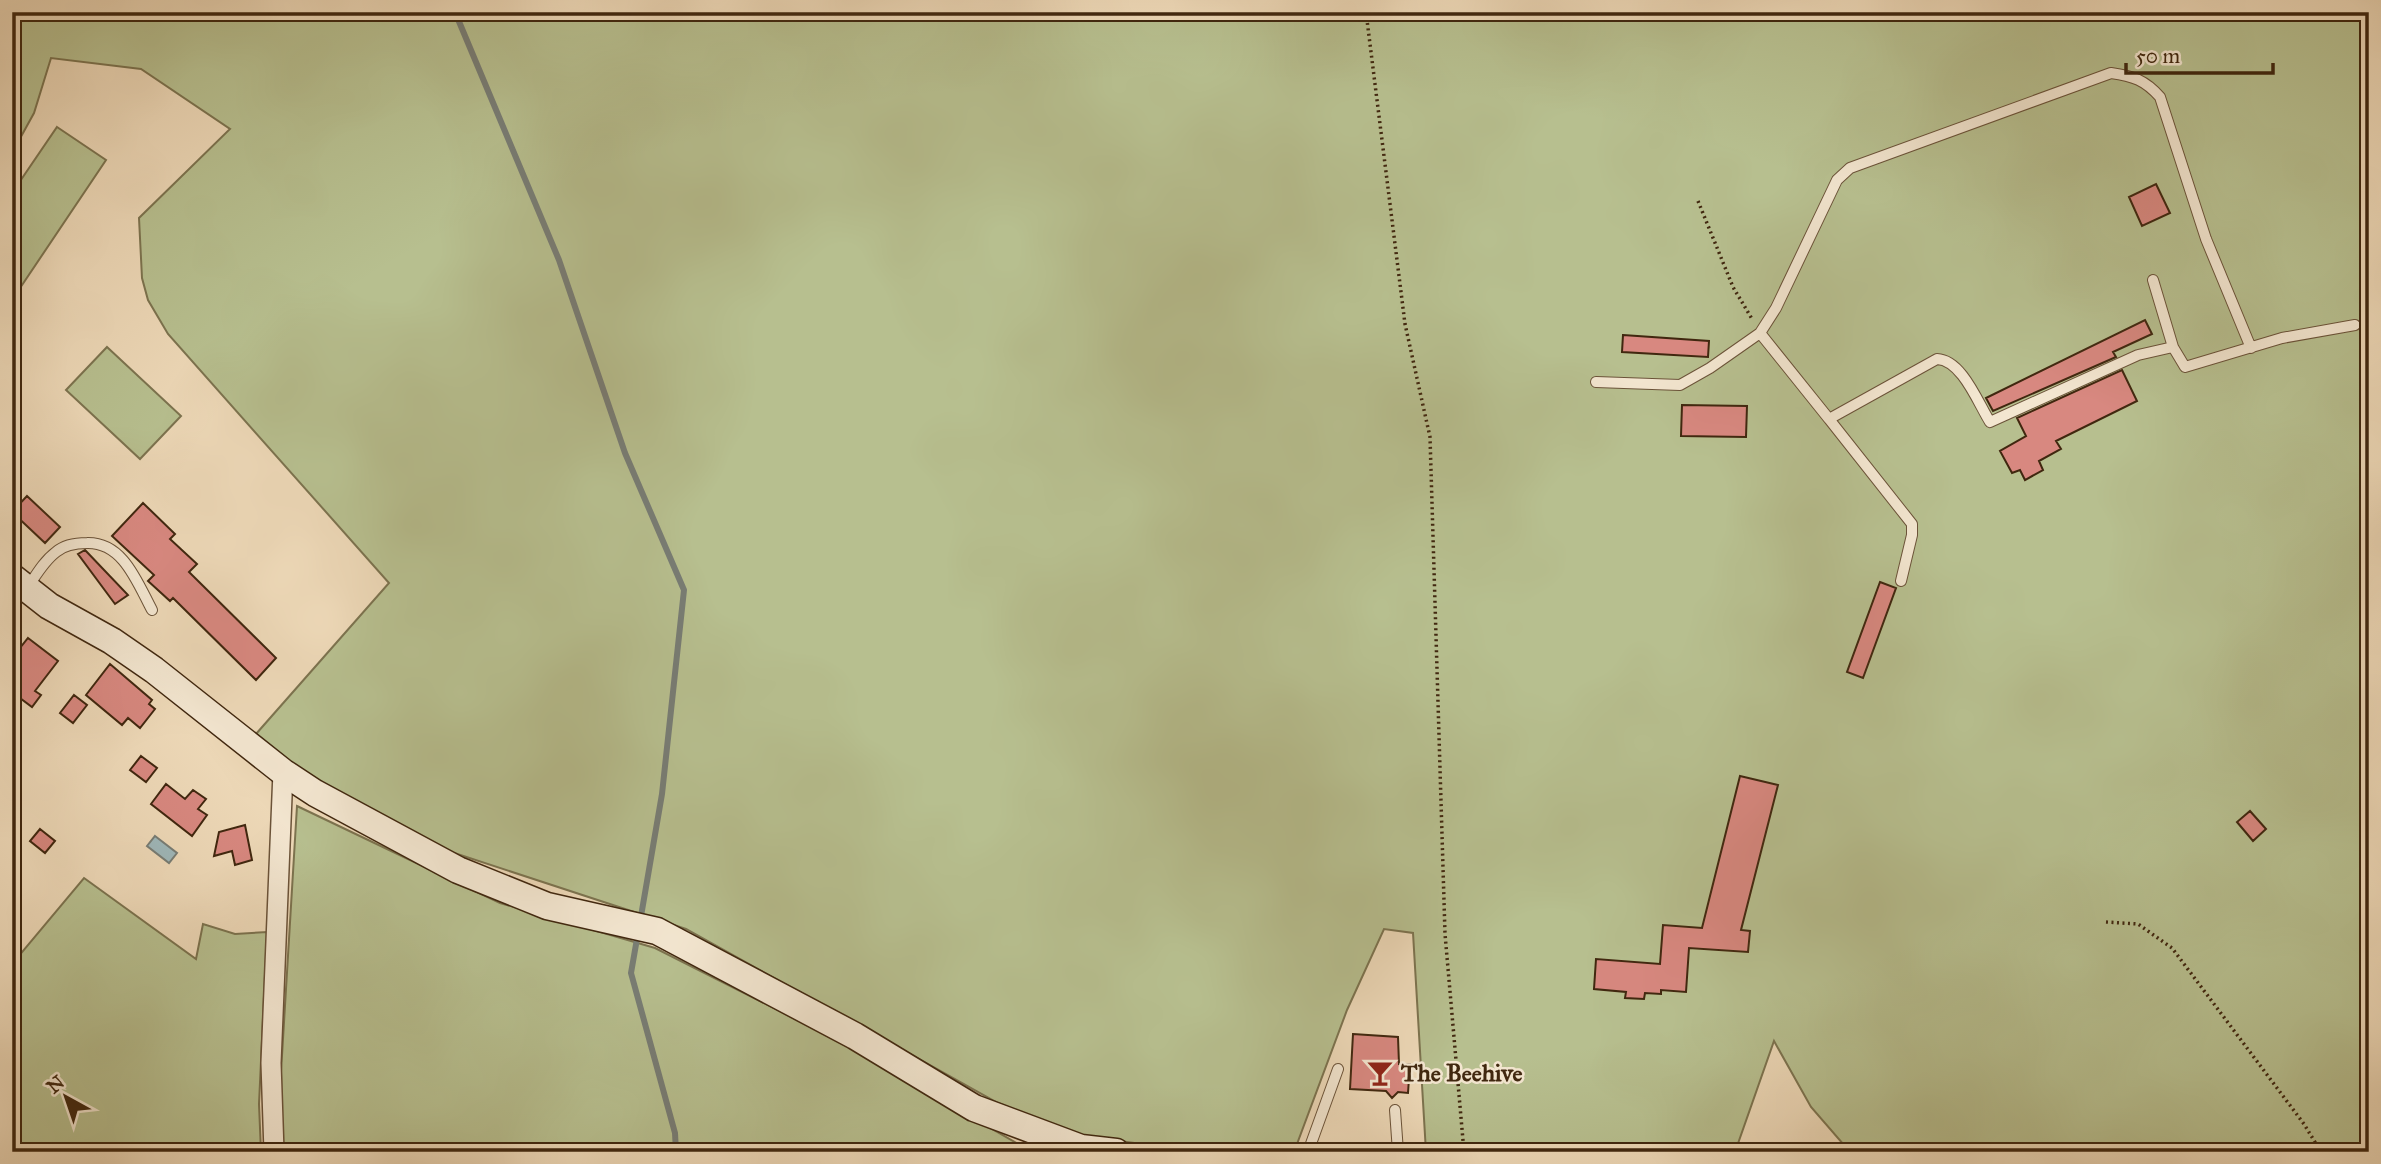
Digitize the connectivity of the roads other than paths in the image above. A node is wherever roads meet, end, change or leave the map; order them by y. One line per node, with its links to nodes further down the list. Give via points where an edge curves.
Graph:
1 (2154, 280): 4 (lane)
2 (2355, 325): 5 (lane)
3 (1760, 333): 5 (lane, via 1837,180 1850,168 2111,73 2148,83 2160,97 2206,239); 6 (lane, via 1680,385); 7 (lane)
4 (2173, 347): 5 (lane, via 2185,367); 7 (lane, via 2138,355 1990,422 1954,365 1937,359)
5 (2251, 348)
6 (1595, 382)
7 (1829, 419): 8 (lane, via 1912,524)
8 (1901, 581)
9 (19, 582): 10 (lane, via 56,551 76,543 101,543 132,572); 11 (street, via 49,606 154,670)
10 (152, 610)
11 (283, 772): 14 (street, via 271,1063); 15 (street, via 458,870 547,906 657,931 855,1036 974,1108 1081,1148)
12 (1338, 1069): 16 (lane)
13 (1395, 1110): 17 (lane)
14 (274, 1152)
15 (1116, 1152)
16 (1308, 1152)
17 (1398, 1152)

